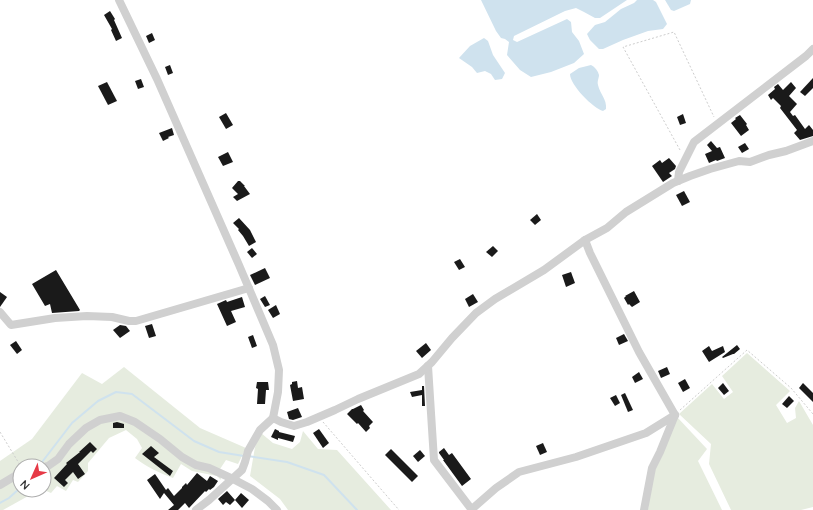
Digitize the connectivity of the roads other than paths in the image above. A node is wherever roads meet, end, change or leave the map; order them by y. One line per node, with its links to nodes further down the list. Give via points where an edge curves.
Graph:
1 (119, 0): 6 (street, via 157,79)
2 (813, 49): 4 (street, via 694,142 679,172)
3 (813, 141): 4 (street, via 750,162 739,161 710,169)
4 (678, 181): 5 (street)
5 (585, 240): 8 (street, via 544,270 476,313); 9 (street, via 639,352)
6 (249, 288): 7 (street, via 136,321 112,316 88,316 11,325); 10 (street, via 273,346 279,370)
7 (0, 312)
8 (428, 366): 10 (street, via 419,374 294,426); 17 (street, via 434,460)
9 (675, 415): 17 (street, via 646,433 519,472 496,488); 18 (street, via 652,468)
10 (273, 418): 13 (street, via 260,430 248,451 242,470)
11 (52, 463): 13 (street, via 86,428 100,420 120,416 135,422 196,465)
12 (12, 478): 14 (street)
13 (233, 479): 15 (street); 16 (street, via 252,489)
14 (0, 485)
15 (196, 510)
16 (277, 510)
17 (472, 510)
18 (644, 510)

